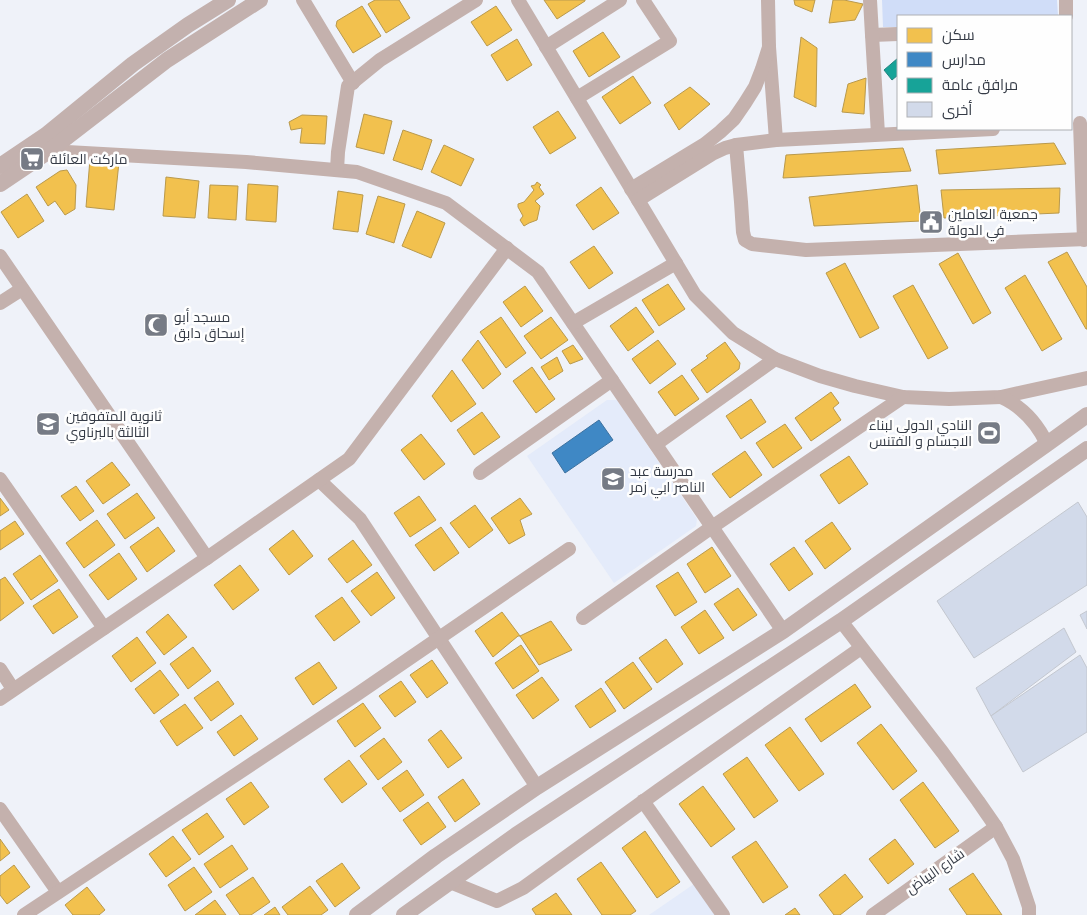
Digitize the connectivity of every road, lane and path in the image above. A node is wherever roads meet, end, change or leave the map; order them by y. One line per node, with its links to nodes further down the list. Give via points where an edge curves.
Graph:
1 (228, 0): 24 (main road, via 133,64 46,135)
2 (260, 0): 23 (main road, via 167,60)
3 (303, 0): 16 (street)
4 (476, 0): 16 (street, via 380,60)
5 (518, 0): 14 (street)
6 (620, 0): 14 (street)
7 (643, 0): 17 (street, via 670,41)
8 (768, 0): 15 (street)
9 (870, 0): 13 (street)
10 (1066, 0): 11 (street)
11 (1066, 15)
12 (897, 34): 13 (street)
13 (872, 35): 20 (street)
14 (546, 47): 17 (street)
15 (768, 47): 21 (street); 27 (street, via 755,87 734,119 705,144)
16 (353, 83): 25 (street, via 348,86)
17 (577, 98): 27 (street)
18 (1079, 124): 28 (street)
19 (970, 130): 20 (street)
20 (878, 134): 21 (street)
21 (776, 140): 22 (street)
22 (736, 145): 27 (street); 28 (street, via 743,232 745,240 752,244 806,250)
23 (49, 151): 25 (street); 26 (main road)
24 (0, 166)
25 (337, 170): 29 (street, via 357,172 446,203)
26 (0, 184)
27 (634, 194): 31 (street)
28 (1086, 239)
29 (507, 248): 34 (street, via 538,272); 46 (street, via 350,459)
30 (0, 256): 32 (street)
31 (676, 263): 34 (street); 35 (street, via 695,295 733,333)
32 (22, 289): 33 (street); 49 (street)
33 (0, 303)
34 (573, 323): 37 (street)
35 (775, 360): 38 (street, via 846,384); 41 (street)
36 (1087, 378): 39 (street)
37 (612, 380): 41 (street); 44 (street)
38 (903, 397): 39 (street); 47 (street)
39 (1000, 398): 42 (street, via 1025,412)
40 (1087, 415): 42 (main road)
41 (656, 444): 47 (street)
42 (1047, 444): 53 (main road)
43 (1087, 450): 51 (main road)
44 (480, 473)
45 (0, 479): 52 (street)
46 (318, 480): 49 (street); 54 (street, via 360,519)
47 (712, 527): 50 (street); 53 (street)
48 (569, 549): 54 (street)
49 (207, 558): 52 (street)
50 (583, 618)
51 (841, 621): 55 (street); 63 (main road)
52 (104, 628): 57 (street)
53 (783, 631): 59 (main road)
54 (439, 638): 59 (street); 64 (street)
55 (861, 648): 60 (street); 62 (street)
56 (0, 669): 57 (street)
57 (13, 689): 58 (street)
58 (0, 698)
59 (538, 788): 66 (main road, via 436,856)
60 (644, 801): 63 (street, via 524,888 497,901); 68 (street)
61 (0, 809): 64 (street)
62 (996, 827): 69 (street, شارع البياض); 70 (street, via 1013,859)
63 (450, 882): 67 (main road)
64 (58, 892): 65 (street)
65 (24, 915)
66 (357, 915)
67 (404, 915)
68 (723, 915)
69 (873, 915)
70 (1029, 915)

